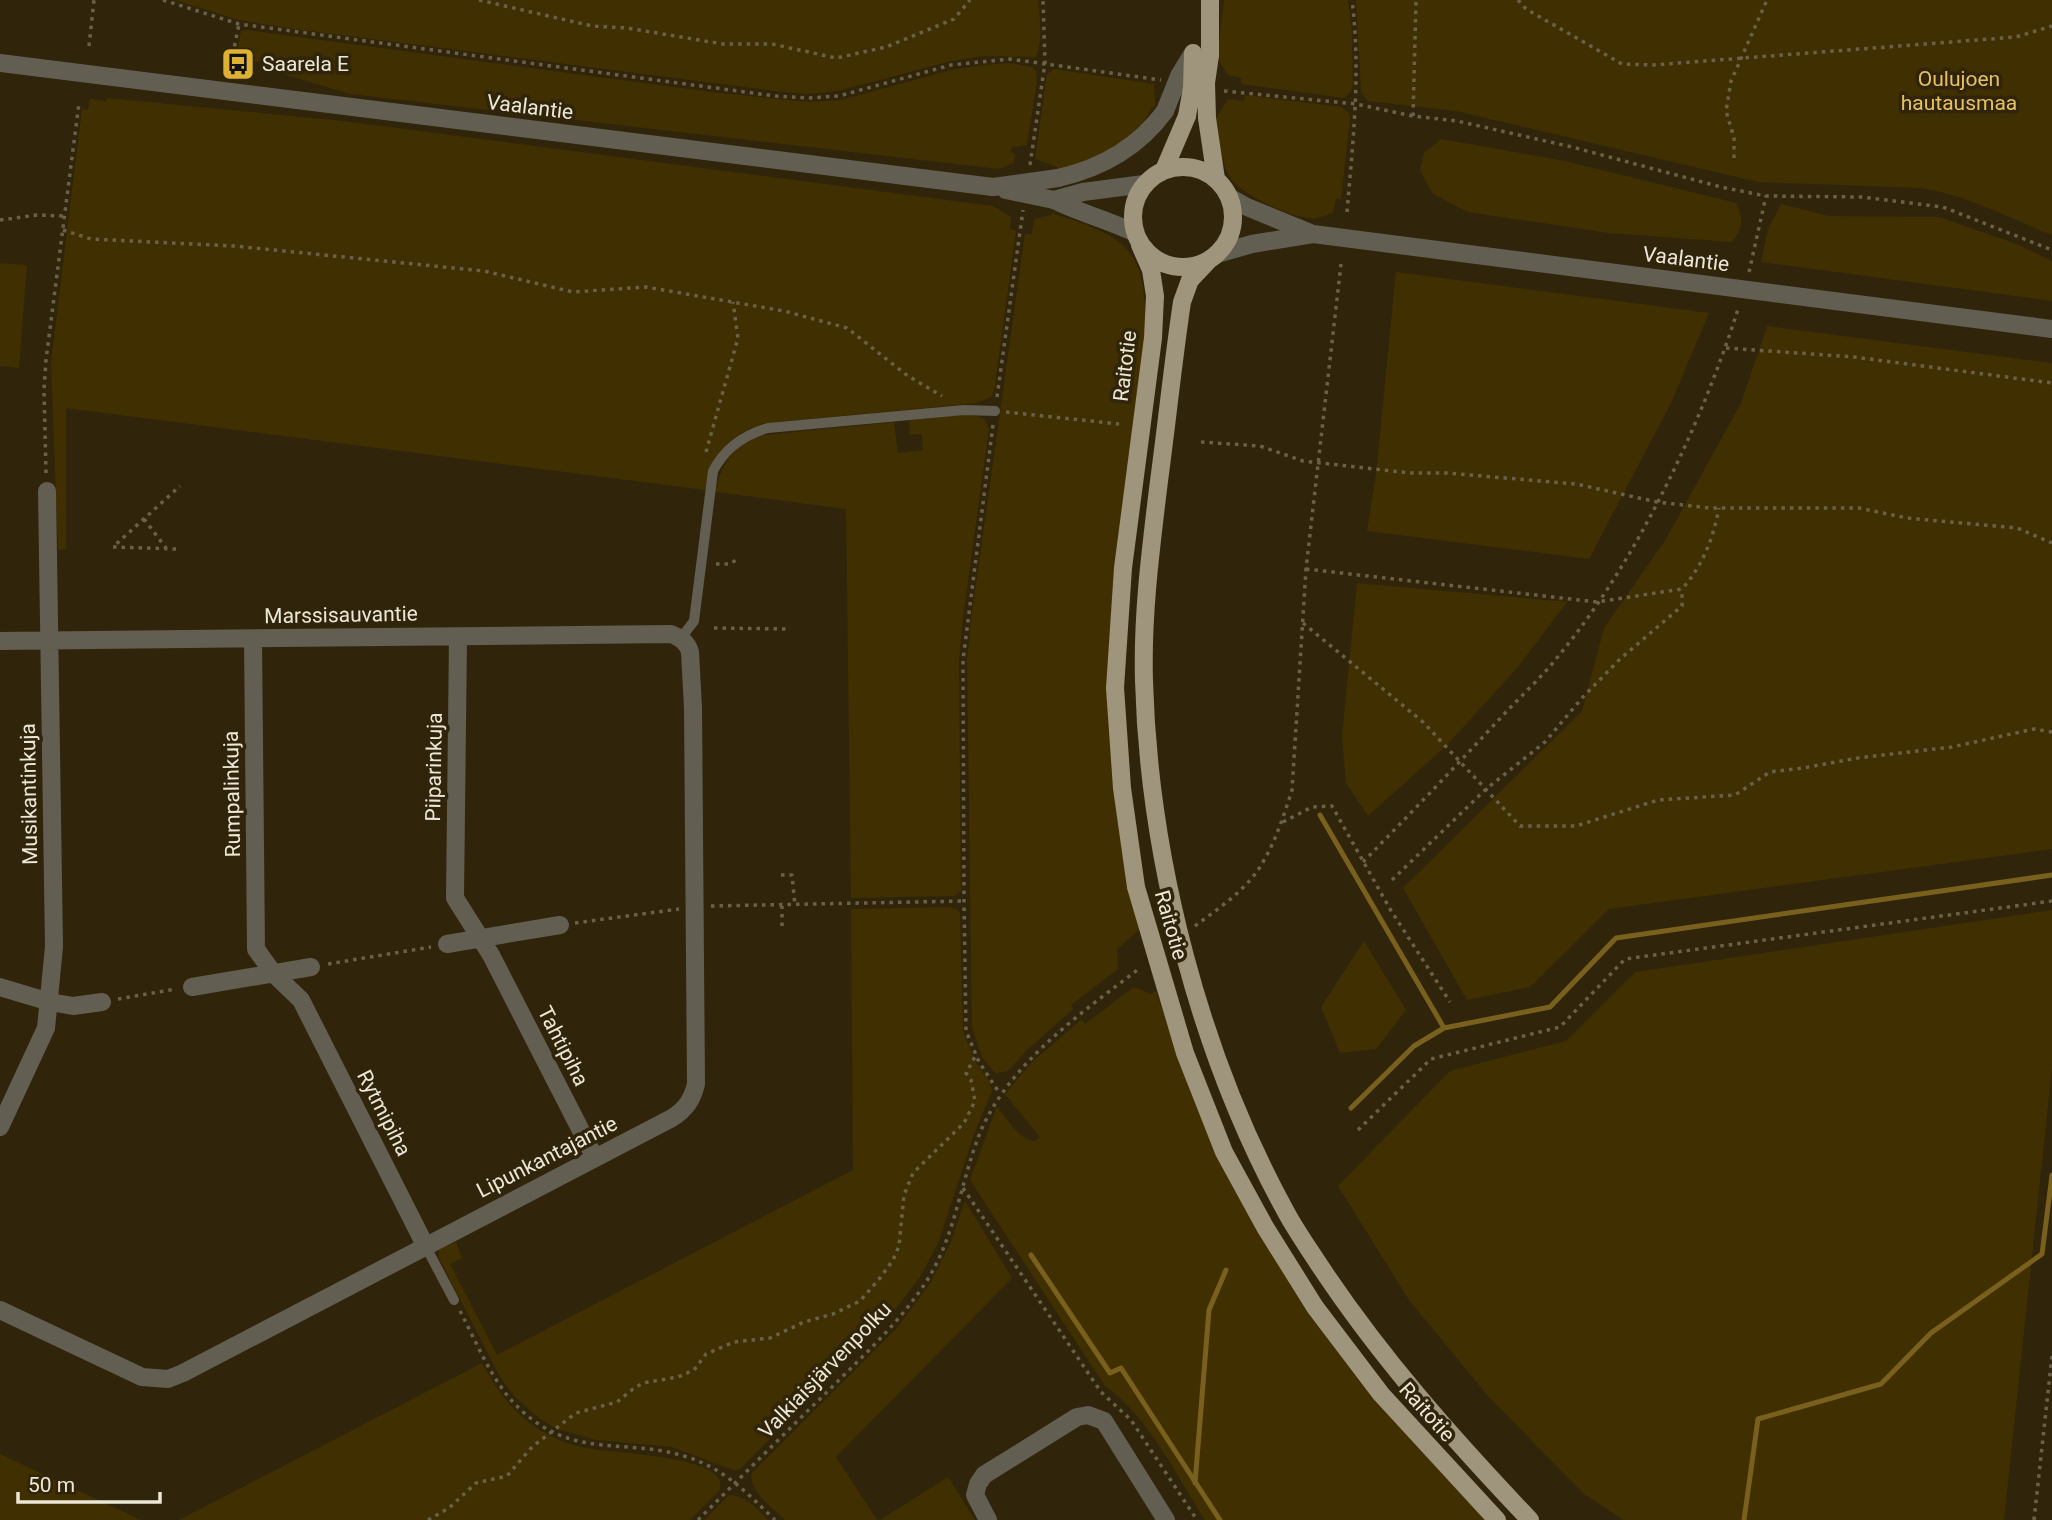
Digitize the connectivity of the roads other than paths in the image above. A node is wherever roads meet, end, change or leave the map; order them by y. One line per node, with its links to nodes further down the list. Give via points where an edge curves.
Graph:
1 (1210, 7): 2 (main road)
2 (1201, 54): 4 (main road, bridge, via 1187,116); 5 (main road, bridge); 7 (street, bridge, via 1180,76 1155,125 1108,162 1058,178)
3 (0, 62): 7 (street, Vaalantie)
4 (1164, 170): 5 (main road, via 1185,166); 6 (main road)
5 (1216, 178): 8 (main road)
6 (1144, 184): 9 (street, Vaalantie); 11 (main road, via 1133,207)
7 (993, 187): 9 (street, Vaalantie, bridge)
8 (1229, 197): 10 (street, Vaalantie); 12 (main road, via 1233,221 1225,244)
9 (1054, 200): 11 (street, Vaalantie, via 1116,224)
10 (1313, 234): 12 (street, Vaalantie, via 1252,244); 13 (street, Vaalantie)
11 (1138, 239): 12 (main road, via 1149,255 1172,266 1196,266); 39 (main road, Raitotie, via 1151,270 1155,296 1153,338 1123,568 1115,688 1122,788 1136,887 1185,1053 1224,1152 1265,1227 1315,1307 1381,1394)
12 (1212, 257): 40 (main road, Raitotie, via 1190,280 1182,302 1149,570 1143,678 1150,788 1173,905 1209,1038 1247,1137 1287,1215 1401,1378)
13 (2052, 329)
14 (995, 411): 17 (lane, via 768,428 740,439 713,471 694,621)
15 (47, 491): 19 (street, Musikantinkuja)
16 (458, 636): 17 (street, Marssisauvantie, via 671,634); 18 (street, Marssisauvantie); 21 (street, Piiparinkuja)
17 (681, 638): 33 (street, Lipunkantajantie, via 690,652 696,1084 687,1106 672,1118)
18 (253, 639): 19 (street, Marssisauvantie); 25 (street, Rumpalinkuja)
19 (50, 640): 20 (street, Marssisauvantie); 30 (street, Musikantinkuja, via 54,947)
20 (0, 641)
21 (455, 898): 23 (street, Tahtipiha)
22 (560, 925): 23 (street)
23 (481, 939): 24 (street); 33 (street, Tahtipiha)
24 (447, 944)
25 (256, 949): 27 (street, Rytmipiha)
26 (311, 967): 27 (street)
27 (273, 973): 29 (street); 34 (street, Rytmipiha, via 301,1000)
28 (0, 987): 30 (street)
29 (192, 987)
30 (50, 1002): 31 (street, via 73,1006); 32 (street, Musikantinkuja, via 46,1028)
31 (102, 1002)
32 (0, 1127)
33 (595, 1158): 34 (street, Lipunkantajantie)
34 (426, 1247): 35 (lane); 36 (street, Lipunkantajantie, via 168,1379 142,1377)
35 (454, 1300)
36 (0, 1310)
37 (988, 1520): 38 (street, via 975,1495 984,1475 1077,1417 1088,1415 1104,1421)
38 (1166, 1520)
39 (1497, 1520)
40 (1530, 1520)

